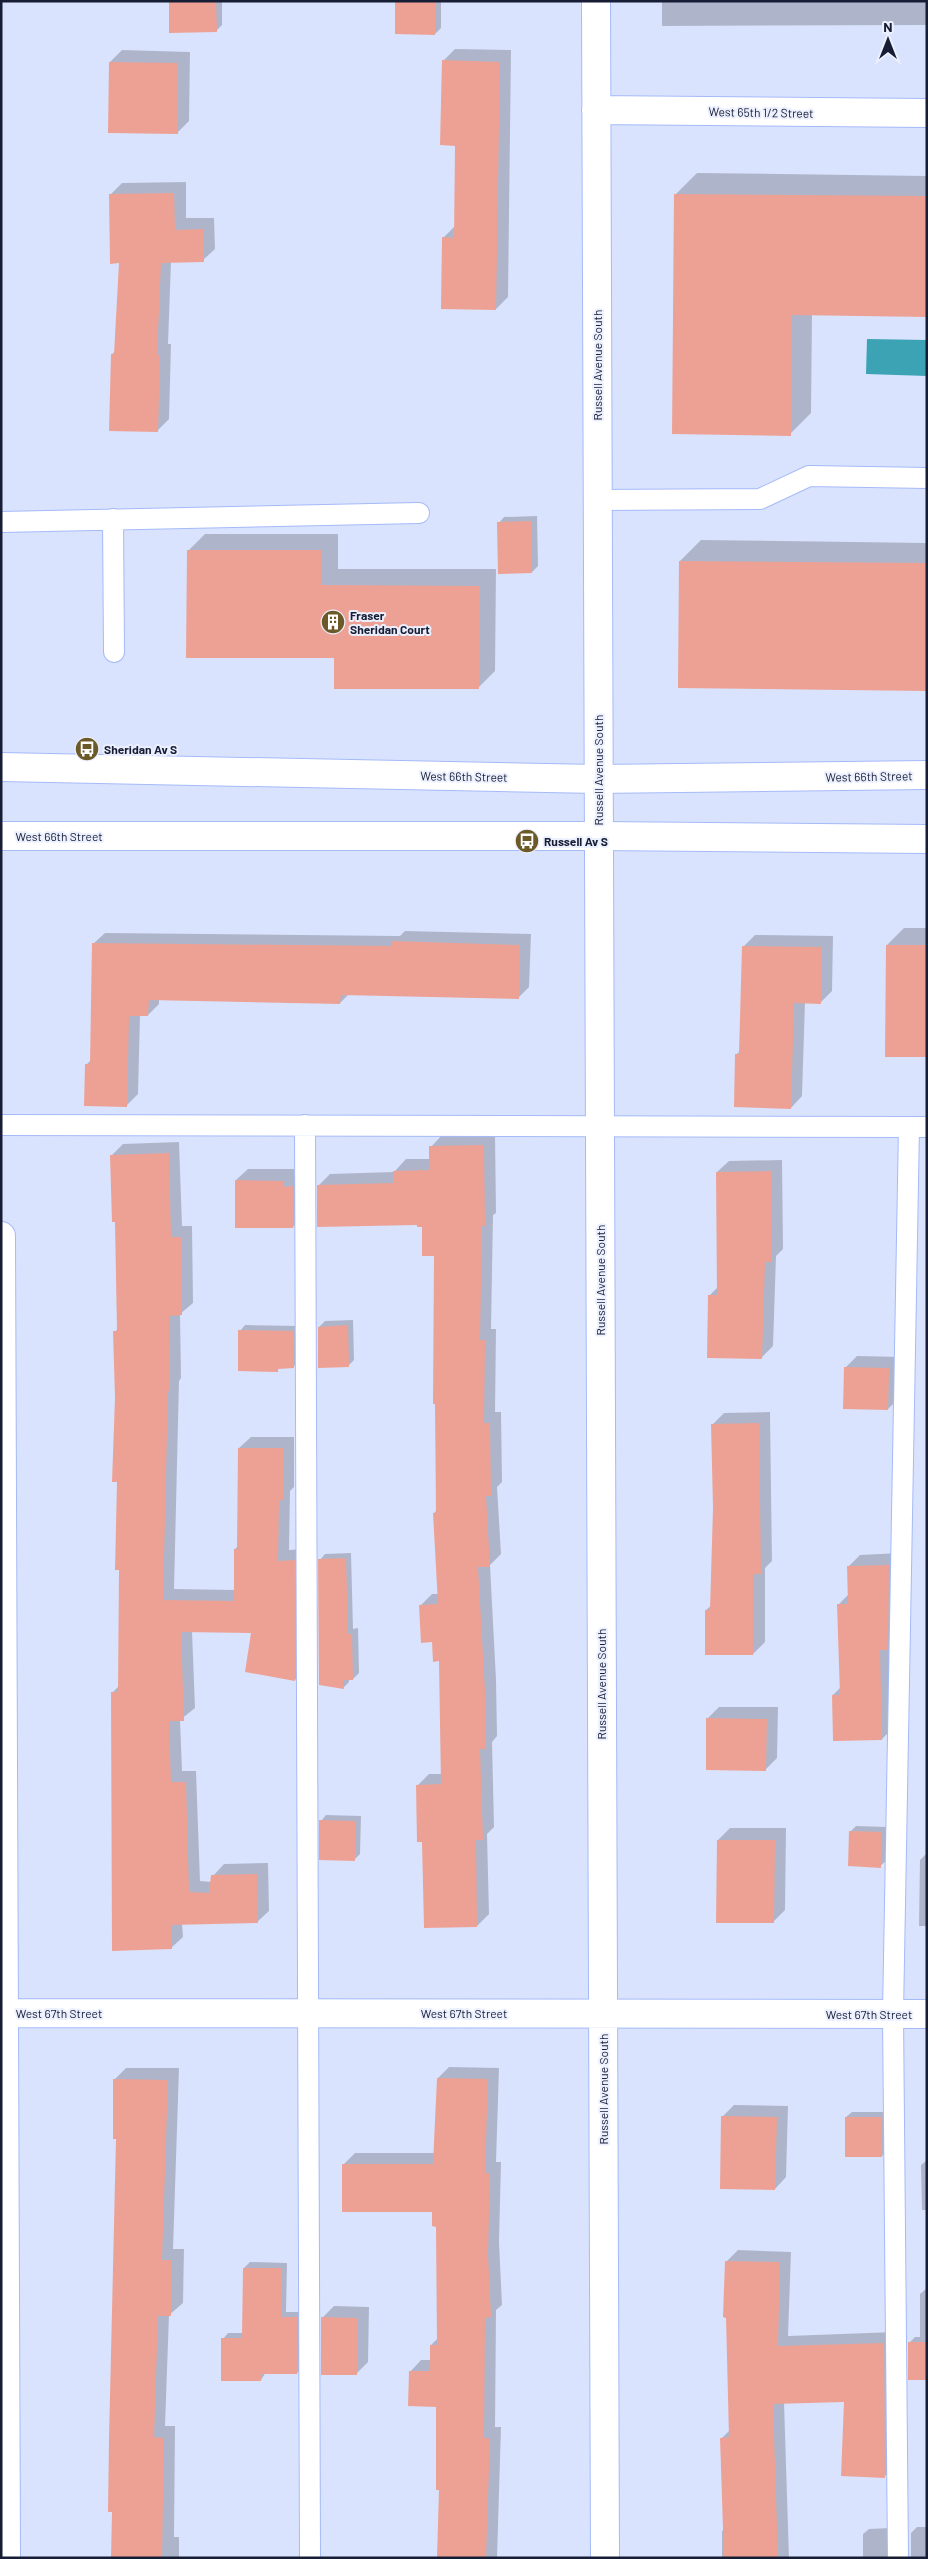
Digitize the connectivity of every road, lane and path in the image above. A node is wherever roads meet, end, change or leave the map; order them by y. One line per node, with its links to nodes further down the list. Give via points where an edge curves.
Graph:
1 (596, 1): 2 (street, Russell Avenue South)
2 (596, 110): 3 (street, West 65th 1/2 Street); 5 (street, Russell Avenue South)
3 (927, 114)
4 (927, 478): 5 (lane, via 809,476 760,499)
5 (597, 500): 12 (street, Russell Avenue South)
6 (419, 513): 7 (lane)
7 (113, 519): 8 (lane); 9 (lane)
8 (1, 522)
9 (114, 652)
10 (1, 767): 12 (street, West 66th Street)
11 (927, 775): 12 (street, West 66th Street)
12 (598, 779): 14 (street, Russell Avenue South)
13 (1, 836): 14 (street, West 66th Street)
14 (598, 836): 15 (street, West 66th Street); 18 (street, Russell Avenue South)
15 (927, 838)
16 (1, 1125): 17 (lane)
17 (305, 1125): 18 (lane); 21 (lane)
18 (599, 1126): 19 (lane); 23 (street, Russell Avenue South)
19 (918, 1127): 24 (lane)
20 (1, 1236): 22 (street)
21 (308, 2012): 22 (street, West 67th Street); 23 (street, West 67th Street); 27 (lane)
22 (3, 2013): 26 (street)
23 (603, 2014): 24 (street, West 67th Street); 28 (street, Russell Avenue South)
24 (893, 2014): 25 (street, West 67th Street); 29 (lane)
25 (927, 2014)
26 (6, 2558)
27 (310, 2558)
28 (605, 2558)
29 (898, 2558)

